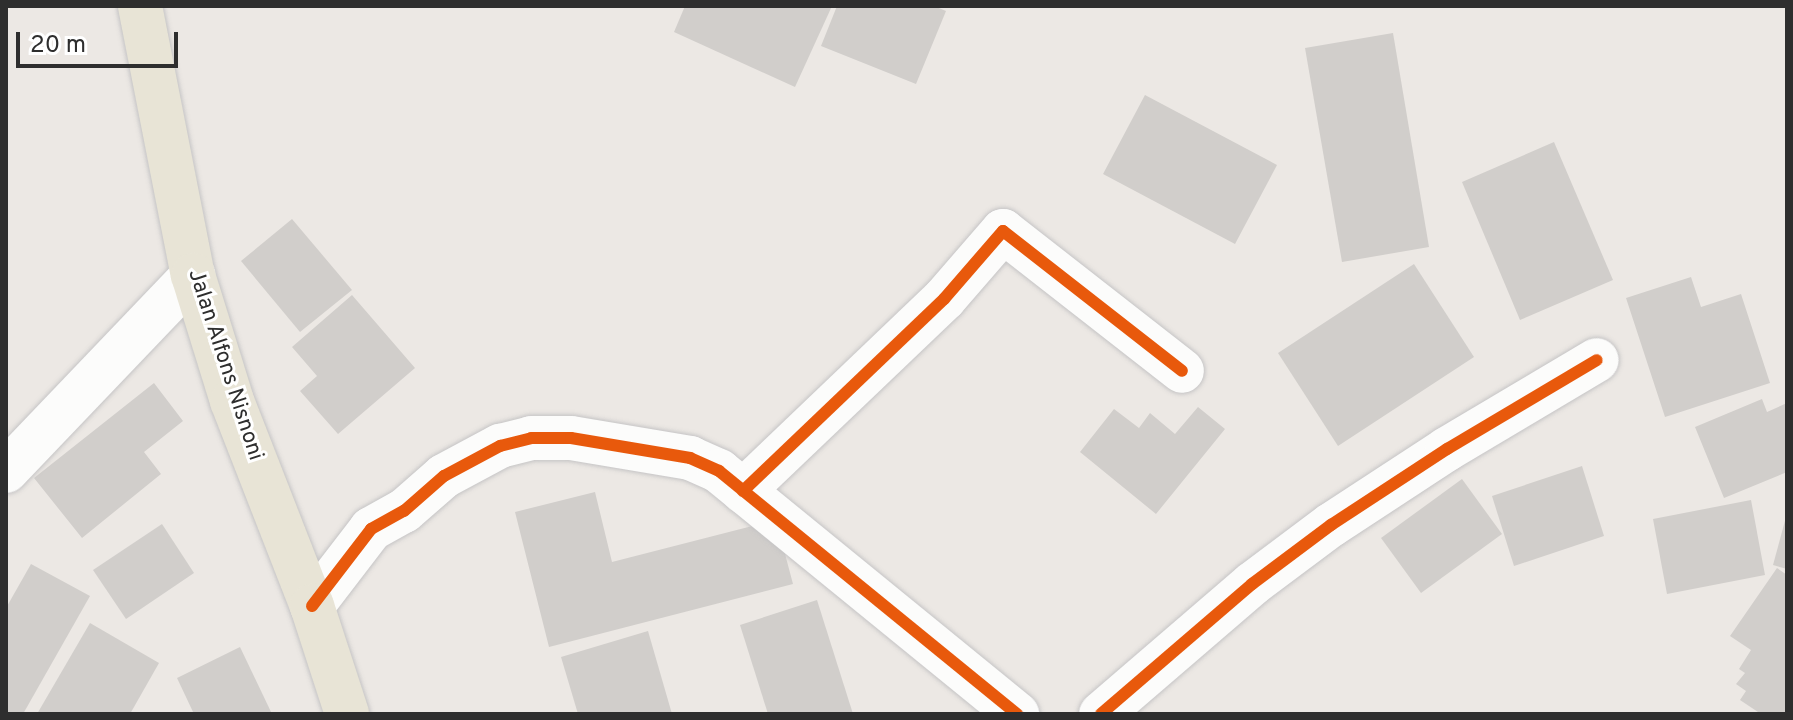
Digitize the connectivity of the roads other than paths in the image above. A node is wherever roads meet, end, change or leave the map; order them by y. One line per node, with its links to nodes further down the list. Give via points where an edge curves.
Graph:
1 (140, 6): 2 (main road, Jalan Alfons Nisnoni)
2 (193, 275): 5 (street); 7 (main road, Jalan Alfons Nisnoni, via 232,401)
3 (1597, 360): 10 (street, via 1331,525 1252,584)
4 (1182, 371): 6 (street, via 1003,231 944,299)
5 (6, 471)
6 (743, 491): 7 (street, via 719,471 690,458 571,438 531,438 444,476 404,511 371,529); 9 (street)
7 (312, 606): 8 (main road, Jalan Alfons Nisnoni)
8 (347, 714)
9 (1017, 714)
10 (1101, 714)

